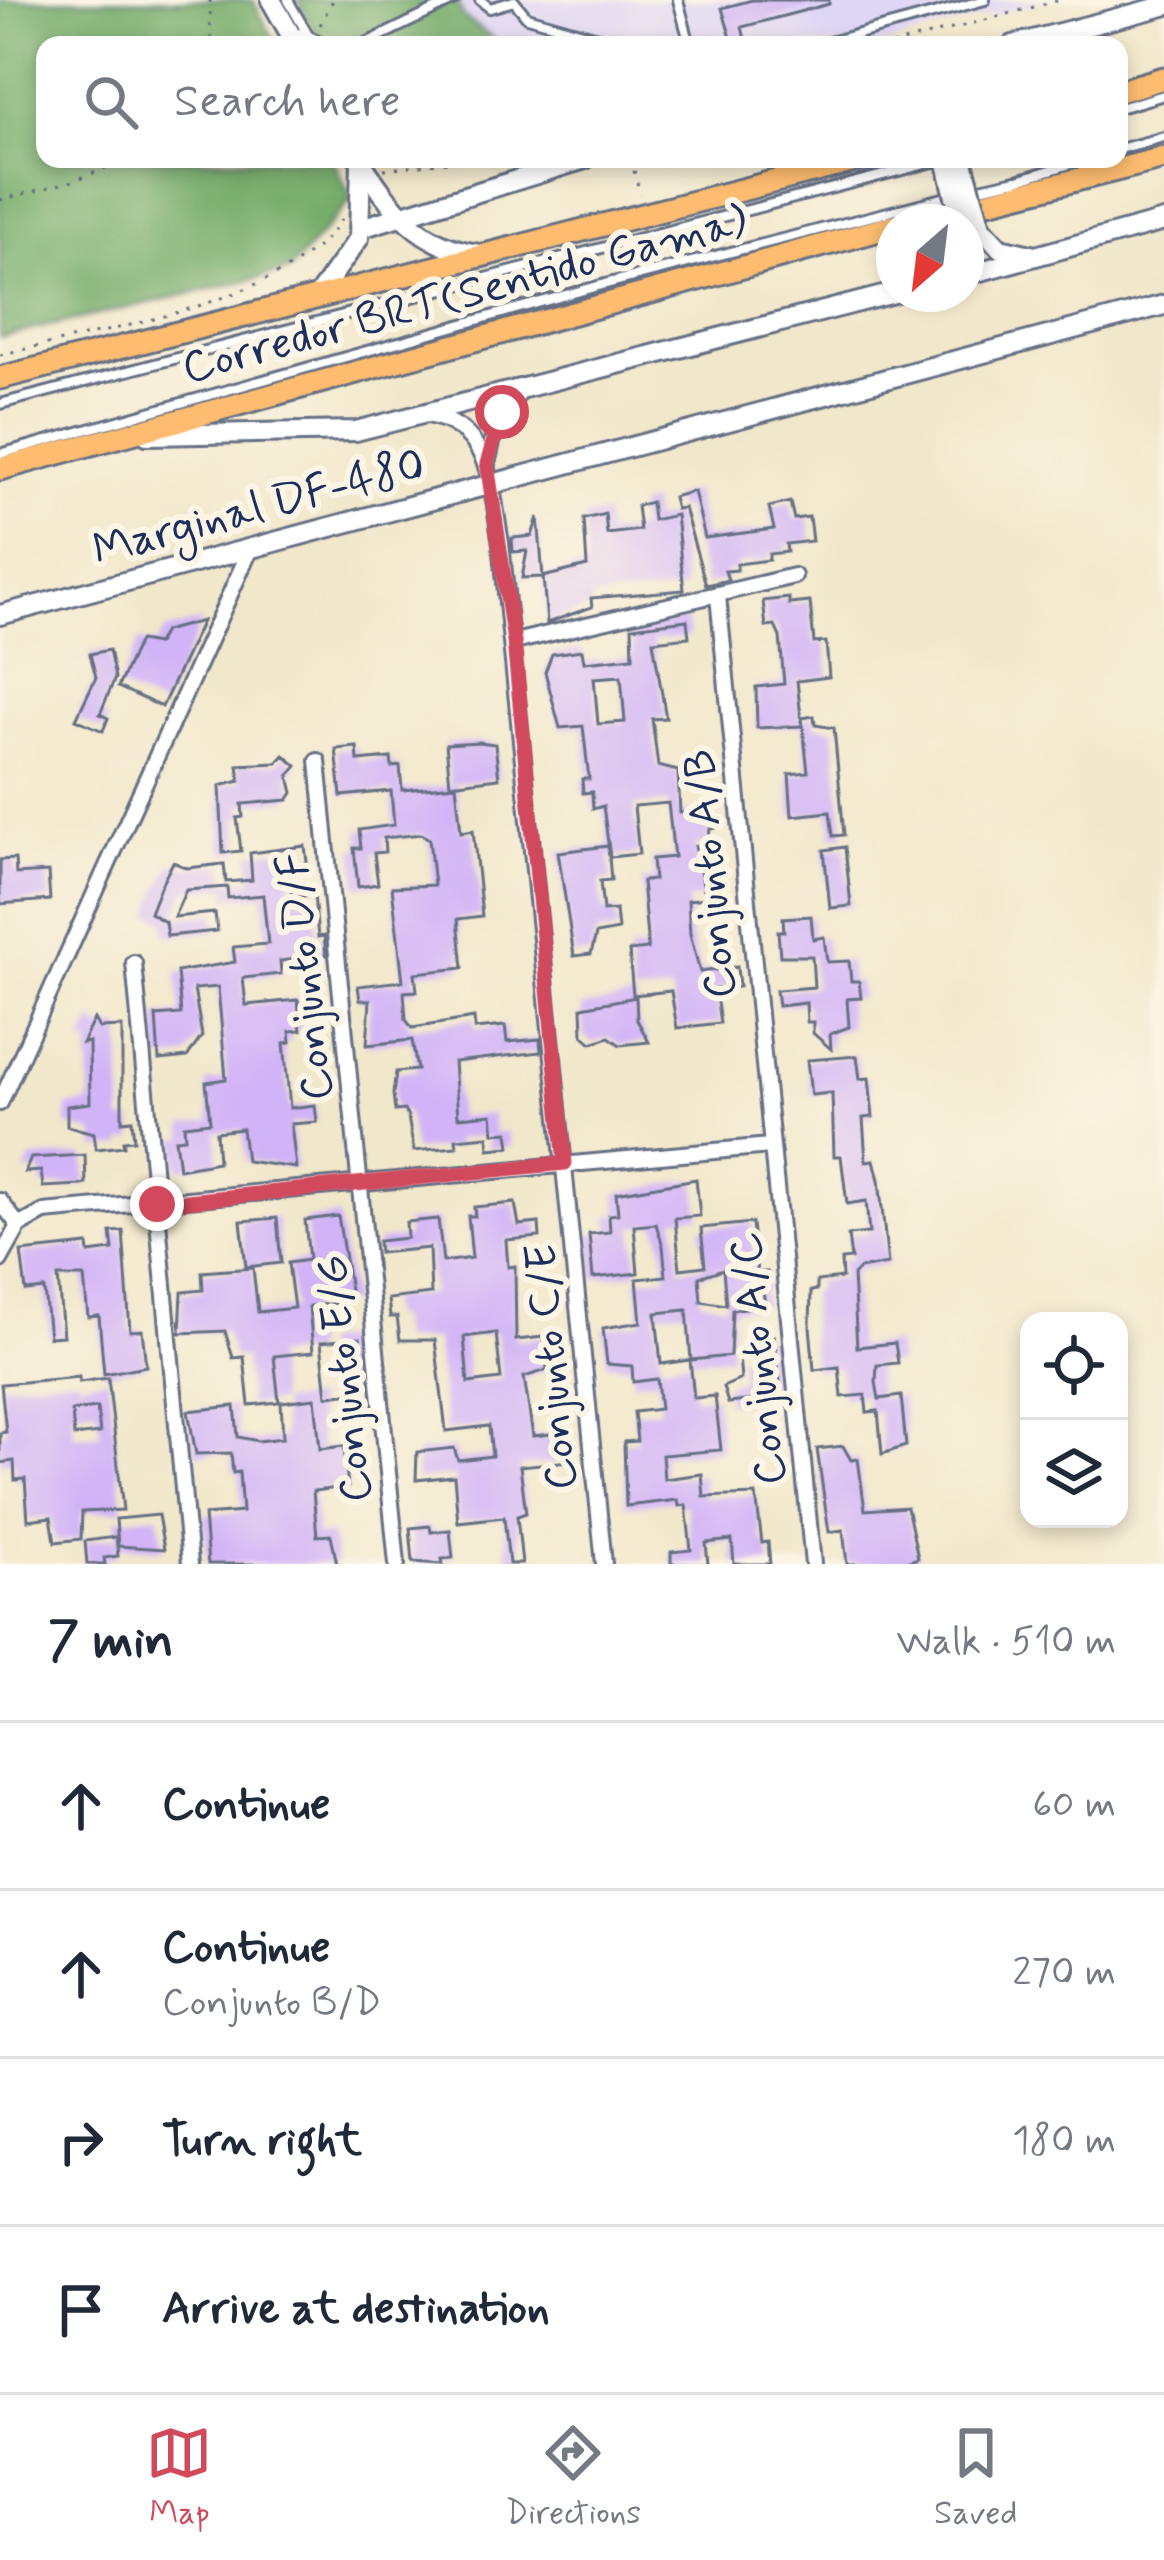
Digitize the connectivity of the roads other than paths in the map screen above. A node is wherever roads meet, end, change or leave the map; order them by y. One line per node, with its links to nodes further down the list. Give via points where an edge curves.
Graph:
1 (271, 0): 9 (street)
2 (288, 0): 10 (lane)
3 (455, 0): 11 (lane)
4 (480, 0): 7 (lane, via 490,8)
5 (678, 0): 13 (lane)
6 (986, 0): 14 (lane)
7 (514, 1): 12 (lane, via 527,17)
8 (1164, 6): 15 (street)
9 (298, 36)
10 (301, 36)
11 (381, 36)
12 (594, 36)
13 (688, 36)
14 (852, 36)
15 (1048, 36)
16 (1164, 78): 17 (main road)
17 (1128, 88)
18 (1164, 94): 19 (lane)
19 (1128, 103)
20 (1164, 136): 21 (lane)
21 (1128, 146)
22 (1164, 158): 23 (main road)
23 (1128, 167)
24 (360, 168): 40 (street)
25 (366, 168): 38 (street)
26 (554, 168): 38 (street)
27 (828, 168): 44 (main road)
28 (911, 168): 51 (lane)
29 (949, 168): 35 (street, bridge)
30 (963, 168): 36 (street, bridge)
31 (1057, 168): 33 (lane, Corredor BRT(Sentido Gama))
32 (1124, 168): 34 (main road)
33 (1016, 180): 34 (lane); 54 (lane, Corredor BRT(Sentido Gama), via 604,284)
34 (991, 201): 37 (main road)
35 (963, 204)
36 (968, 204)
37 (979, 204)
38 (400, 215): 40 (street); 44 (street, via 428,241)
39 (1164, 221): 43 (street)
40 (361, 228): 46 (street)
41 (876, 231): 53 (main road)
42 (984, 235): 43 (street, via 1000,248)
43 (1043, 255): 45 (street)
44 (491, 256): 46 (main road)
45 (984, 270)
46 (319, 294): 49 (main road)
47 (876, 298): 50 (street)
48 (1164, 305): 56 (street, Marginal DF-480)
49 (0, 377)
50 (526, 386): 52 (street); 56 (street, via 497,421)
51 (0, 404)
52 (422, 415): 53 (street, via 356,431); 56 (street, via 464,428)
53 (124, 435): 55 (main road)
54 (0, 454)
55 (0, 469)
56 (489, 473): 57 (street, Marginal DF-480); 61 (street, Conjunto C/E)
57 (250, 550): 60 (street, Marginal DF-480); 64 (street)
58 (794, 576): 59 (street)
59 (718, 596): 61 (street); 65 (street, Conjunto A/B)
60 (0, 615)
61 (514, 642): 66 (street, Conjunto C/E)
62 (318, 760): 67 (street, Conjunto D/F)
63 (134, 963): 69 (street)
64 (0, 1103)
65 (770, 1146): 66 (street); 75 (street, Conjunto A/C)
66 (565, 1163): 67 (street); 74 (street, Conjunto C/E)
67 (360, 1186): 69 (street); 73 (street, Conjunto E/G)
68 (0, 1201): 70 (street)
69 (157, 1204): 70 (street, via 44,1212); 72 (street)
70 (19, 1226): 71 (street)
71 (0, 1260)
72 (190, 1564)
73 (397, 1564)
74 (604, 1564)
75 (813, 1564)

